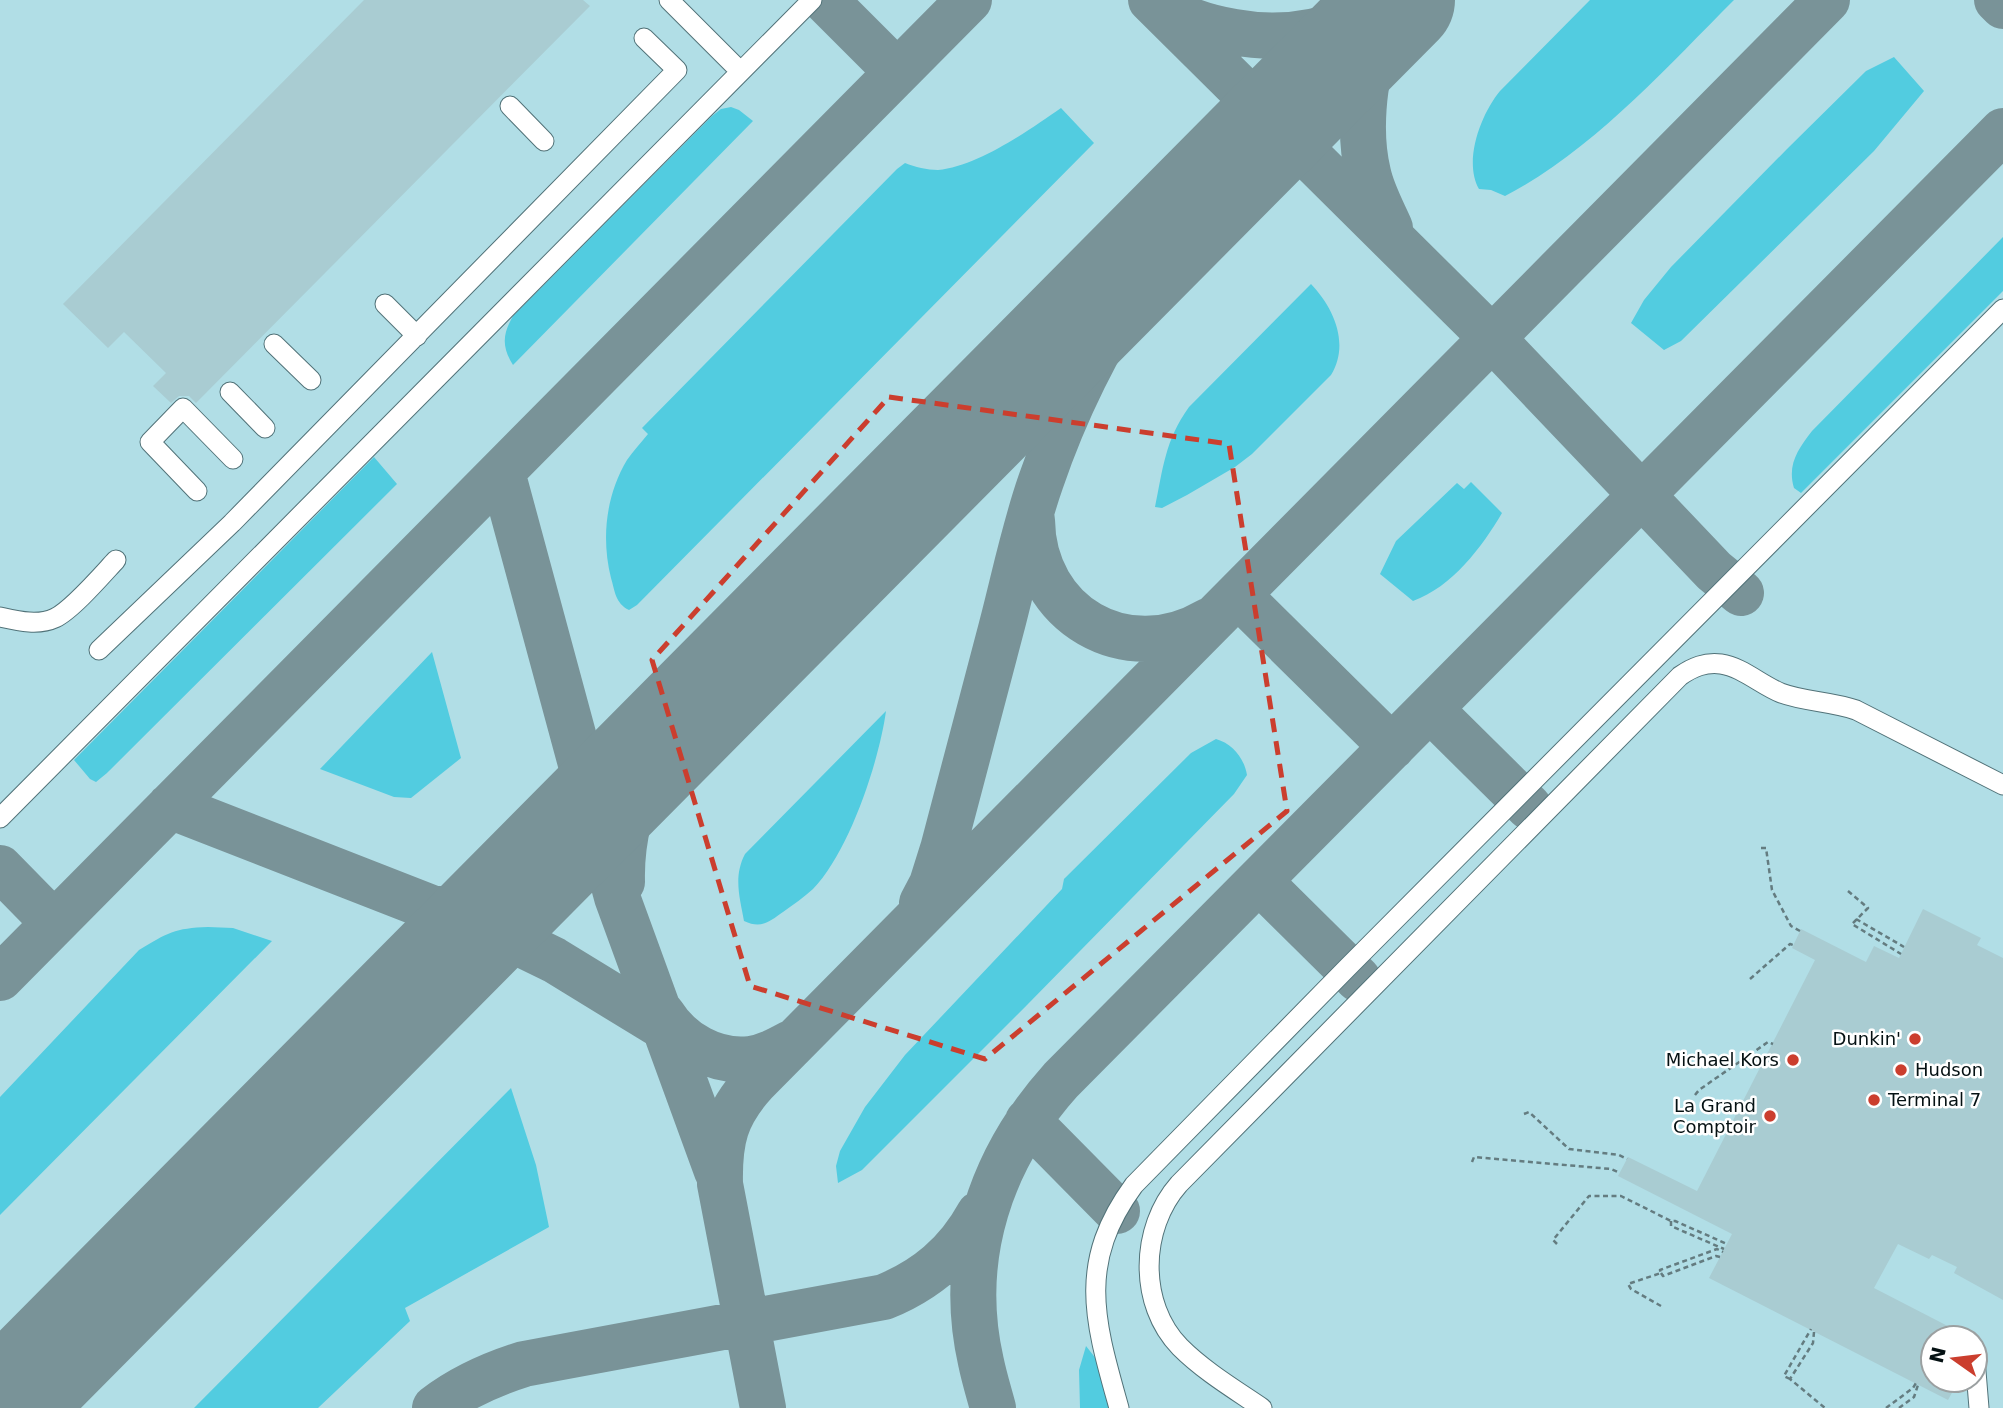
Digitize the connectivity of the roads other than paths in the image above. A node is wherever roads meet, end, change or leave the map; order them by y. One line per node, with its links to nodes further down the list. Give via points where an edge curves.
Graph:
1 (669, 0): 4 (street)
2 (812, 0): 4 (street)
3 (644, 38): 9 (street, via 677,69)
4 (740, 71): 20 (street)
5 (510, 106): 6 (street)
6 (544, 141)
7 (385, 304): 9 (street)
8 (2003, 309): 21 (street, via 1134,1185 1103,1242 1095,1287 1097,1324)
9 (417, 336): 18 (street)
10 (274, 344): 11 (street)
11 (311, 380)
12 (230, 391): 13 (street)
13 (265, 428)
14 (233, 459): 15 (street, via 183,408 150,442)
15 (197, 491)
16 (116, 560): 17 (street, via 53,619 24,622)
17 (0, 617)
18 (99, 650)
19 (2003, 785): 22 (street, via 1856,710 1781,693 1730,666 1705,664 1680,676 1165,1202 1149,1263 1159,1314 1180,1346)
20 (0, 818)
21 (1119, 1408)
22 (1262, 1408)

